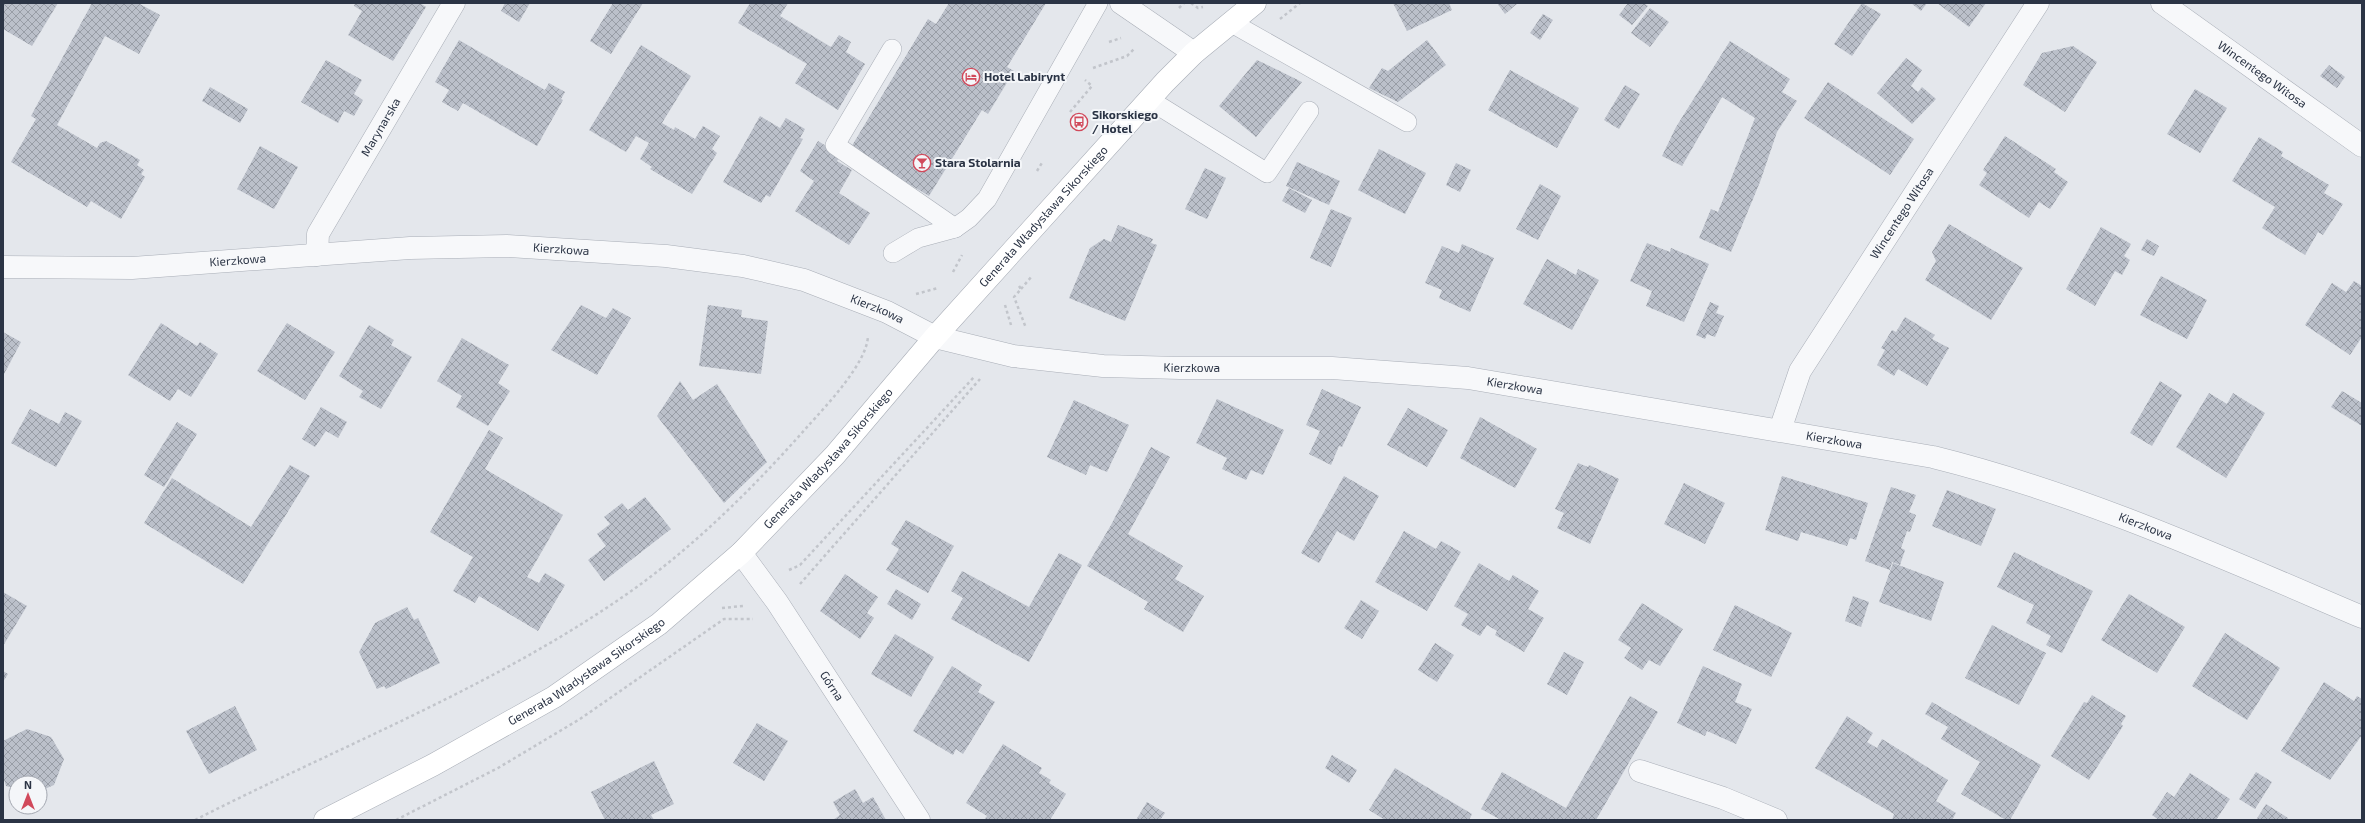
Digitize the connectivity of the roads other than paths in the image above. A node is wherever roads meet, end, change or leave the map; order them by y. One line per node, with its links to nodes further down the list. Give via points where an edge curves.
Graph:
1 (454, 3): 16 (street, Marynarska, via 318,234)
2 (1098, 3): 14 (lane, via 988,199)
3 (1121, 3): 9 (street)
4 (1255, 3): 7 (street, Generała Władysława Sikorskiego)
5 (2038, 3): 19 (street, Wincentego Witosa, via 1800,371)
6 (2162, 3): 13 (street, Wincentego Witosa)
7 (1230, 22): 9 (street, Generała Władysława Sikorskiego); 12 (lane)
8 (892, 49): 14 (lane, via 835,146)
9 (1194, 53): 10 (street, Generała Władysława Sikorskiego)
10 (1148, 99): 11 (lane, via 1267,173); 18 (street, Generała Władysława Sikorskiego)
11 (1309, 111)
12 (1407, 122)
13 (2362, 146)
14 (955, 228): 15 (lane, via 918,238)
15 (893, 253)
16 (317, 255): 17 (street, Kierzkowa, via 132,268); 18 (street, Kierzkowa, via 410,248 507,246 681,258 743,266 804,280 887,312)
17 (3, 267)
18 (935, 337): 19 (street, Kierzkowa, via 1013,356 1103,366 1332,368 1468,378); 20 (street, Generała Władysława Sikorskiego, via 835,455)
19 (1780, 430): 21 (street, Kierzkowa, via 1933,457 1990,471 2162,532)
20 (741, 553): 23 (street, Generała Władysława Sikorskiego, via 659,624 554,697 433,765); 24 (street, Górna, via 777,602)
21 (2362, 617)
22 (1640, 771): 25 (street, via 1722,798)
23 (325, 820)
24 (919, 820)
25 (1776, 820)

